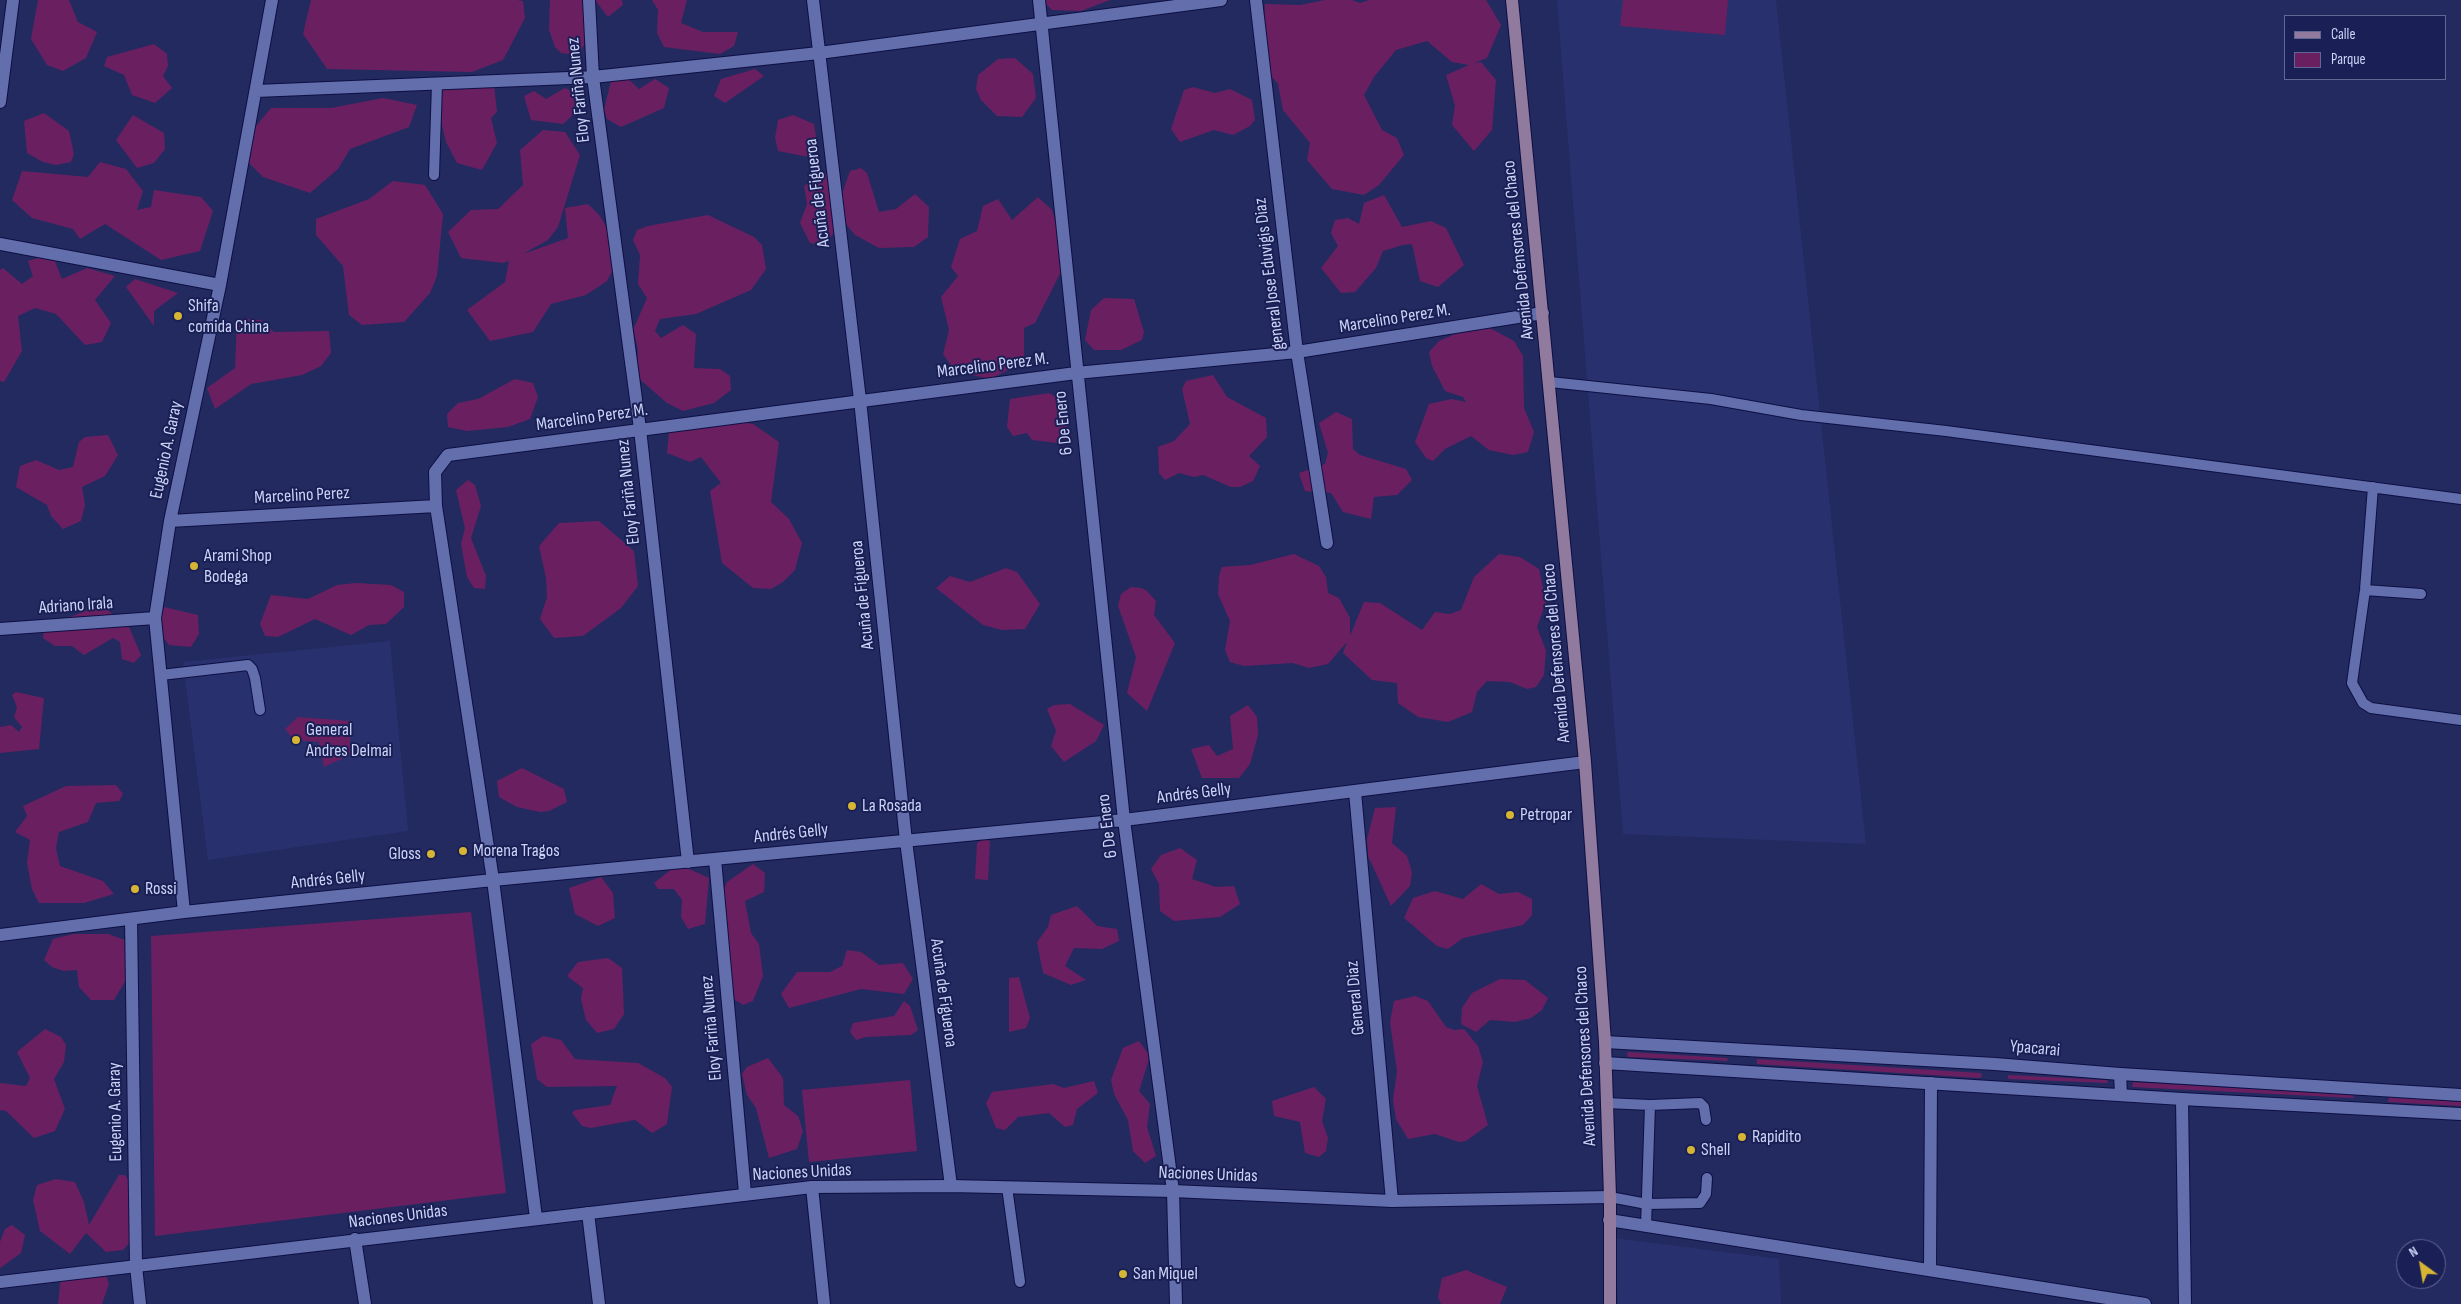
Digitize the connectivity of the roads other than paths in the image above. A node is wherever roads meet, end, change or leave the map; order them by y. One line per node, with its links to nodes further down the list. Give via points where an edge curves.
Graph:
1 (13, 0): 14 (street)
2 (269, 0): 13 (street, Eugenio A. Garay)
3 (589, 0): 11 (street, Eloy Fariña Nunez)
4 (813, 0): 10 (street, Acuña de Figueroa)
5 (1039, 0): 9 (street, 6 De Enero)
6 (1221, 0): 9 (street)
7 (1256, 0): 19 (street, general Jose Eduvigis Diaz)
8 (1512, 0): 18 (main road, Avenida Defensores del Chaco)
9 (1041, 23): 10 (street); 20 (street, 6 De Enero)
10 (819, 53): 11 (street); 22 (street, Acuña de Figueroa)
11 (593, 77): 12 (street); 23 (street, Eloy Fariña Nunez)
12 (437, 84): 13 (street); 15 (lane)
13 (256, 91): 17 (street, Eugenio A. Garay)
14 (0, 102)
15 (434, 175)
16 (0, 244): 17 (street)
17 (220, 285): 27 (street, Eugenio A. Garay)
18 (1543, 313): 19 (street, Marcelino Perez M.); 21 (main road, Avenida Defensores del Chaco)
19 (1297, 352): 20 (street, Marcelino Perez M.); 28 (street, general Jose Eduvigis Diaz)
20 (1076, 373): 22 (street, Marcelino Perez M.); 38 (street, 6 De Enero)
21 (1550, 382): 24 (lane, via 1712,399 1801,415); 36 (main road, Avenida Defensores del Chaco)
22 (860, 400): 23 (street, Marcelino Perez M.); 39 (street, Acuña de Figueroa)
23 (640, 429): 26 (street, Marcelino Perez M., via 448,454 435,472); 41 (street, Eloy Fariña Nunez)
24 (2373, 487): 25 (lane); 29 (lane)
25 (2461, 499)
26 (436, 506): 27 (street, Marcelino Perez); 42 (street)
27 (170, 521): 31 (street, Eugenio A. Garay)
28 (1327, 543)
29 (2365, 590): 30 (lane); 35 (lane, via 2352,682 2363,703 2371,708)
30 (2421, 594)
31 (155, 618): 32 (street, Adriano Irala); 33 (street, Eugenio A. Garay)
32 (0, 629)
33 (161, 675): 34 (lane, via 248,665 255,678); 43 (street, Eugenio A. Garay)
34 (260, 710)
35 (2461, 720)
36 (1585, 762): 37 (street, Andrés Gelly); 46 (main road, Avenida Defensores del Chaco)
37 (1355, 792): 38 (street, Andrés Gelly); 68 (street, General Diaz)
38 (1124, 820): 39 (street, Andrés Gelly); 65 (street, 6 De Enero)
39 (906, 840): 40 (street, Andrés Gelly); 62 (street, Acuña de Figueroa)
40 (715, 859): 41 (street, Andrés Gelly); 66 (street, Eloy Fariña Nunez)
41 (688, 862): 42 (street, Andrés Gelly)
42 (493, 880): 43 (street, Andrés Gelly); 71 (street)
43 (184, 912): 44 (street, Andrés Gelly)
44 (131, 919): 45 (street, Andrés Gelly); 75 (street, Eugenio A. Garay)
45 (0, 935)
46 (1605, 1042): 47 (street, Ypacarai); 48 (main road, Avenida Defensores del Chaco)
47 (1743, 1050): 49 (street); 50 (street, Ypacarai)
48 (1605, 1064): 49 (street); 56 (main road, Avenida Defensores del Chaco)
49 (1743, 1072): 51 (street)
50 (2120, 1074): 52 (street, Ypacarai); 53 (street)
51 (1931, 1083): 53 (street); 76 (street)
52 (2376, 1089): 54 (street, Ypacarai); 58 (street)
53 (2121, 1094): 55 (street)
54 (2461, 1095)
55 (2182, 1099): 58 (street); 87 (street)
56 (1606, 1103): 57 (lane); 67 (main road, Avenida Defensores del Chaco)
57 (1650, 1105): 60 (lane, via 1700,1103); 69 (lane)
58 (2374, 1108): 59 (street)
59 (2461, 1114)
60 (1706, 1120)
61 (1708, 1178): 69 (lane, via 1706,1194 1700,1203)
62 (951, 1186): 63 (street, Naciones Unidas); 64 (street, Naciones Unidas)
63 (812, 1187): 66 (street, Naciones Unidas); 83 (street)
64 (1007, 1187): 65 (street, Naciones Unidas); 78 (lane)
65 (1172, 1191): 68 (street, Naciones Unidas); 84 (street, 6 De Enero)
66 (745, 1193): 70 (street, Naciones Unidas)
67 (1610, 1197): 68 (street, Naciones Unidas); 69 (lane); 72 (main road, Avenida Defensores del Chaco)
68 (1392, 1201)
69 (1647, 1204): 73 (lane)
70 (588, 1213): 71 (street, Naciones Unidas); 82 (street)
71 (536, 1218): 74 (street, Naciones Unidas)
72 (1609, 1220): 73 (street); 85 (main road, Avenida Defensores del Chaco)
73 (1646, 1226): 76 (street)
74 (355, 1239): 75 (street, Naciones Unidas); 81 (street)
75 (136, 1266): 77 (street, Naciones Unidas); 80 (street, Eugenio A. Garay)
76 (1930, 1269): 79 (street)
77 (0, 1282)
78 (1020, 1282)
79 (2079, 1298): 86 (street)
80 (140, 1304)
81 (365, 1304)
82 (599, 1304)
83 (824, 1304)
84 (1176, 1304)
85 (1610, 1304)
86 (2145, 1304)
87 (2185, 1304)

